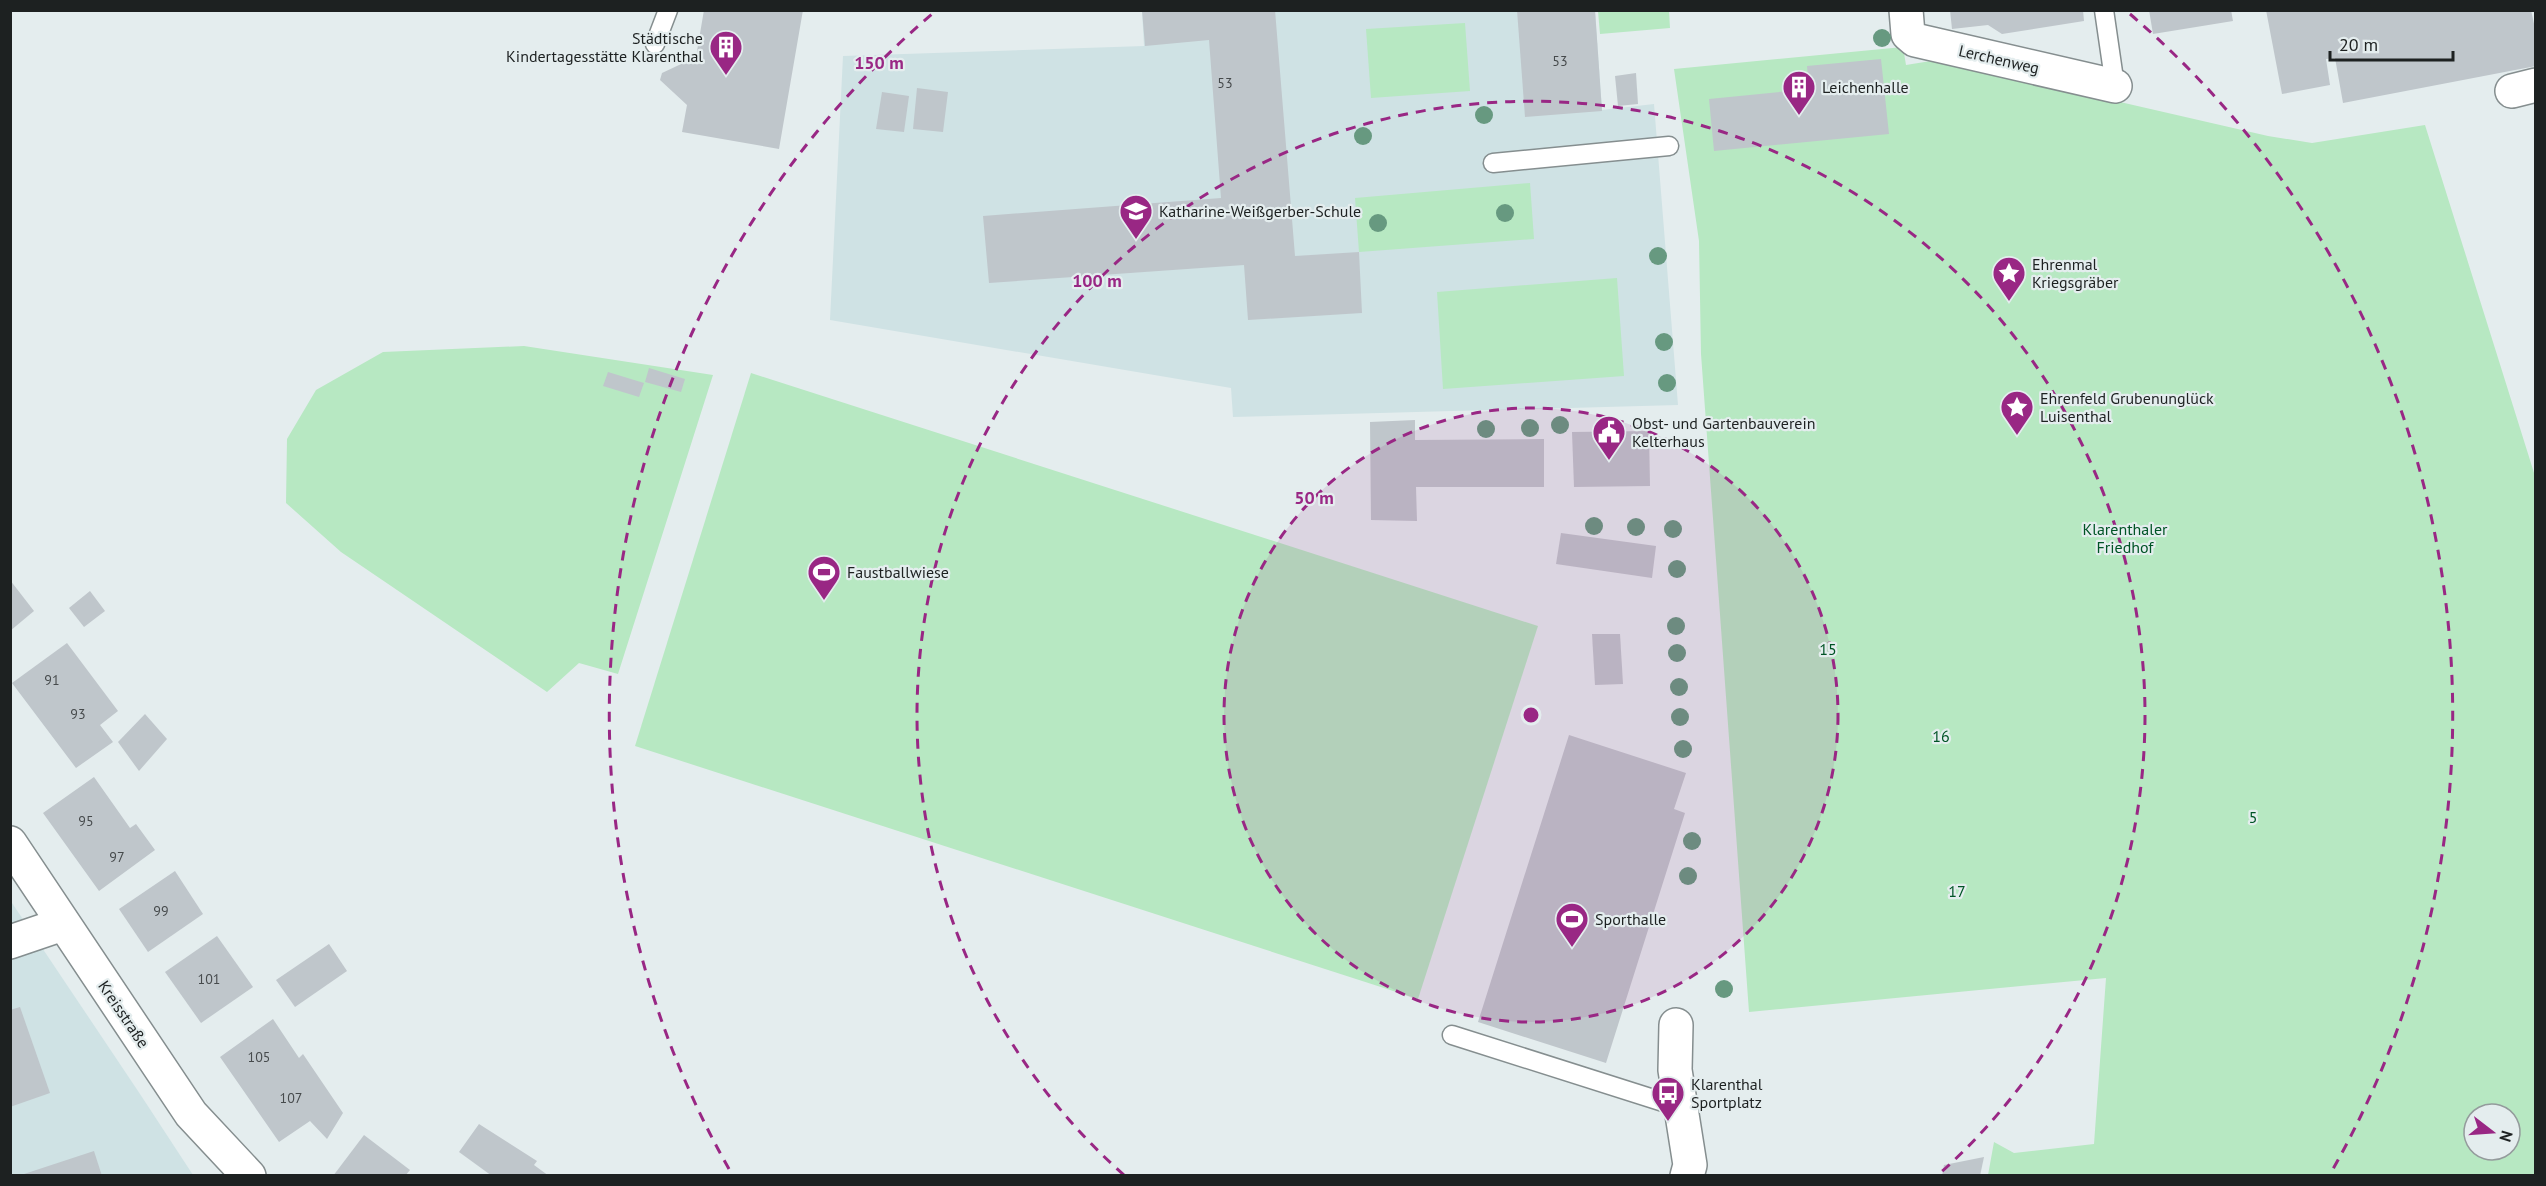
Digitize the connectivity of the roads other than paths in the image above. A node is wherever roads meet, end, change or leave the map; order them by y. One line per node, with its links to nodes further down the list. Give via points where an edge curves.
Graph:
1 (668, 10): 4 (lane)
2 (1906, 10): 5 (street, Lerchenweg, via 1908,34 1915,40)
3 (2104, 10): 5 (lane)
4 (655, 44)
5 (2115, 86)
6 (1669, 146): 7 (lane)
7 (1492, 163)
8 (10, 843): 9 (street, Kreisstraße)
9 (63, 924): 10 (street); 14 (street, Kreisstraße, via 191,1114)
10 (10, 942)
11 (1676, 1025): 13 (street, via 1675,1070)
12 (1452, 1035): 13 (lane)
13 (1682, 1108): 15 (street, via 1690,1165)
14 (249, 1176)
15 (1687, 1176)

